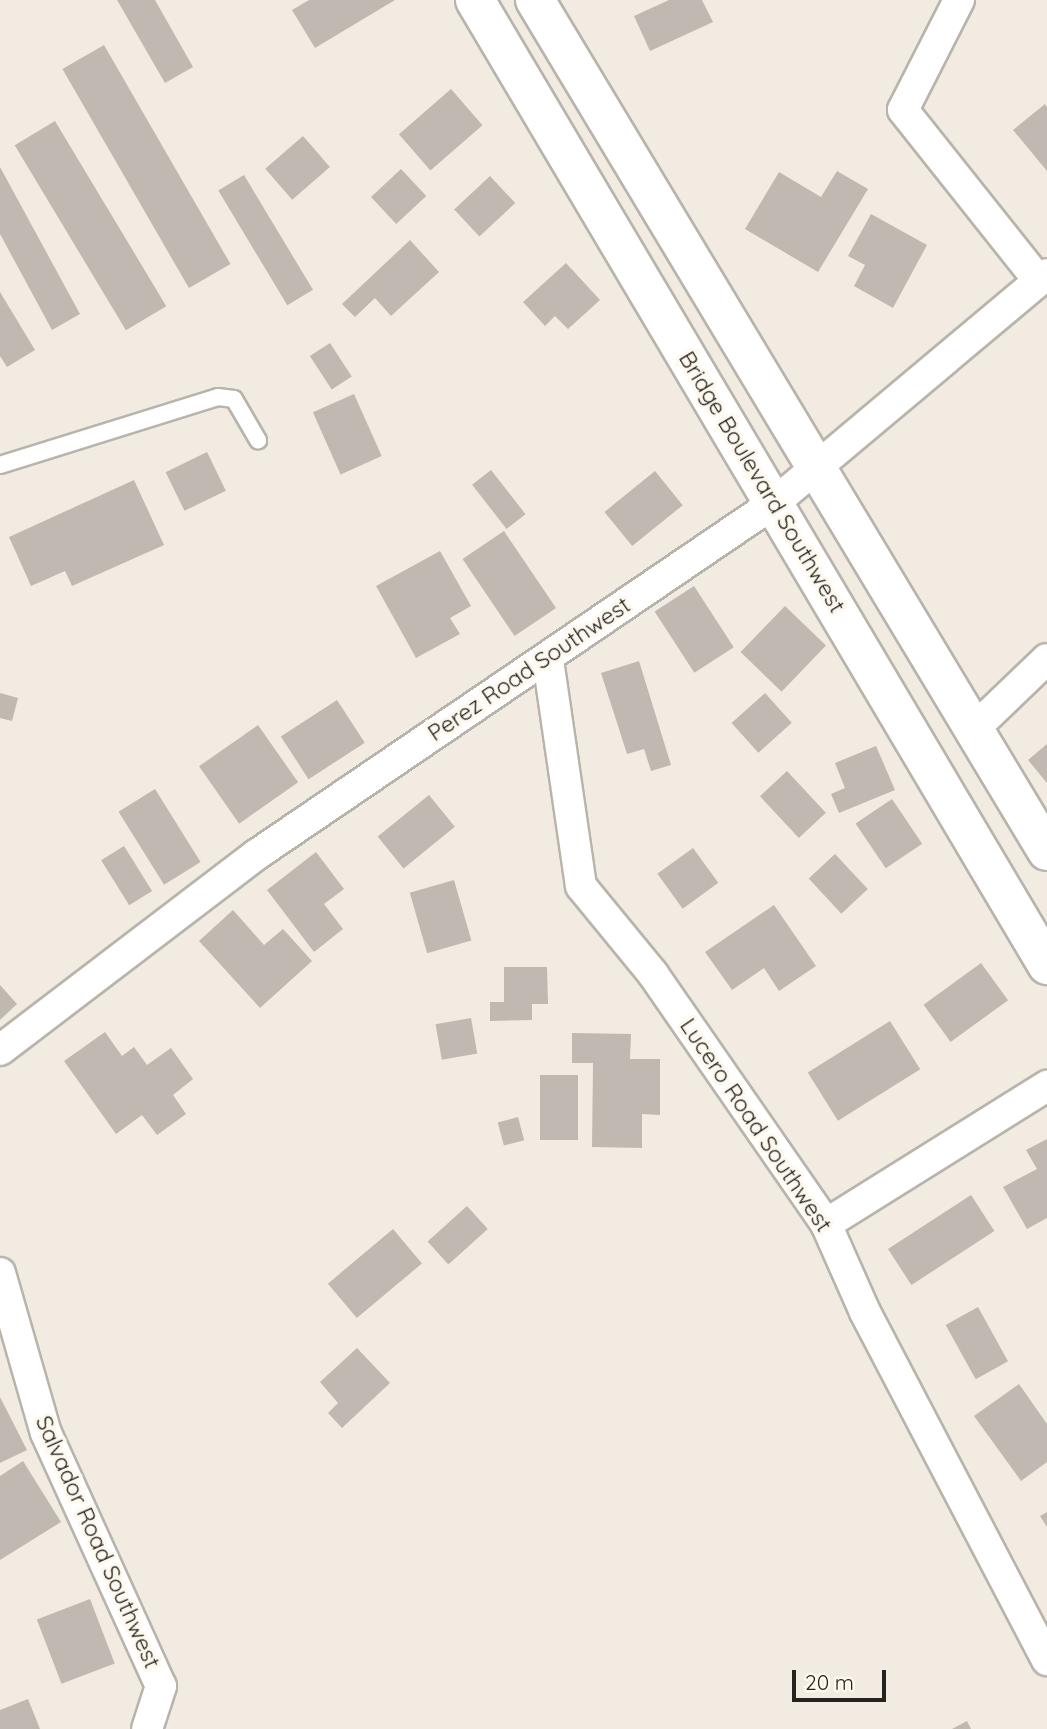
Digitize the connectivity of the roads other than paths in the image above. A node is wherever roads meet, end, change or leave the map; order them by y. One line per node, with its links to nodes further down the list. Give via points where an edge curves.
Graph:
1 (475, 0): 8 (main road, Bridge Boulevard Southwest)
2 (535, 0): 7 (main road)
3 (959, 0): 4 (street, via 903,110)
4 (1043, 278): 7 (street, Perez Road Southwest)
5 (258, 440): 6 (lane, via 234,399 218,397)
6 (0, 465)
7 (816, 468): 8 (street, Perez Road Southwest); 11 (main road)
8 (774, 503): 10 (street, Perez Road Southwest); 13 (main road, Bridge Boulevard Southwest)
9 (1047, 659): 11 (street)
10 (548, 660): 14 (street, Perez Road Southwest, via 256,855); 16 (street, Lucero Road Southwest, via 581,886 653,974)
11 (975, 727): 12 (main road)
12 (1047, 851)
13 (1047, 965)
14 (0, 1050)
15 (1047, 1086): 16 (street)
16 (826, 1224): 18 (street, Lucero Road Southwest, via 865,1311)
17 (0, 1273): 19 (street, Salvador Road Southwest, via 46,1433 161,1686)
18 (1047, 1660)
19 (147, 1729)

